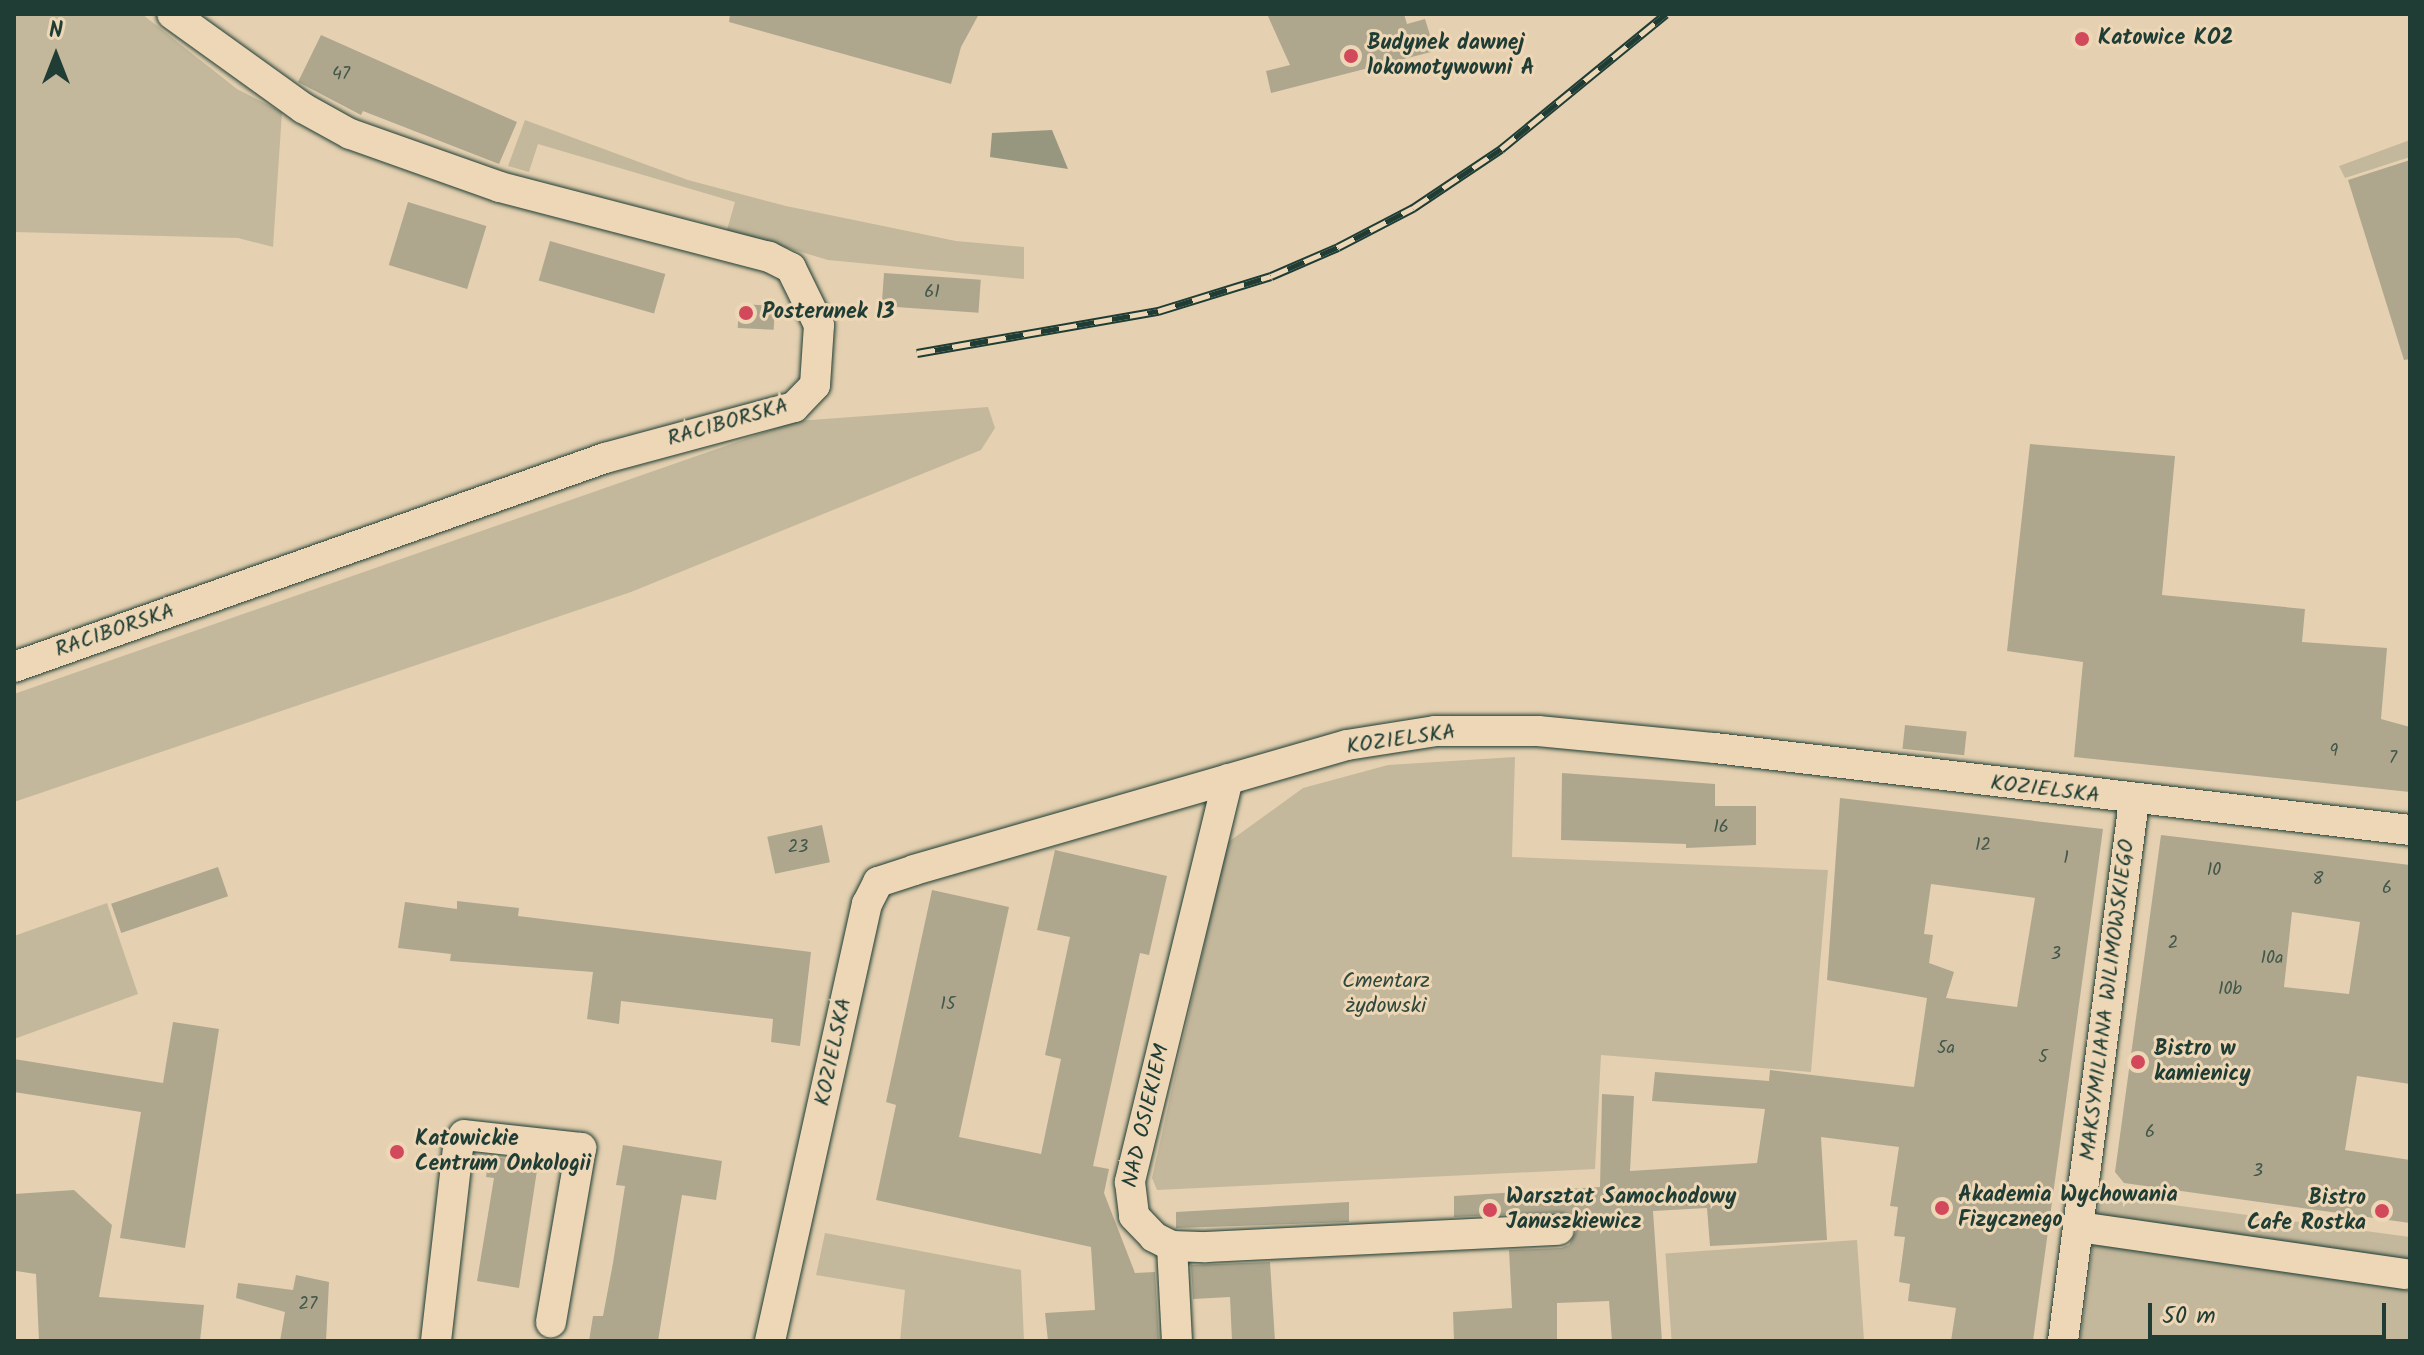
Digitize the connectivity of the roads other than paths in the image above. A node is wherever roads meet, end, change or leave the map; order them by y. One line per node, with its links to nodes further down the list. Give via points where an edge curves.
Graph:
1 (172, 14): 2 (street, RACIBORSKA, via 303,108 350,134 500,187 769,257 791,268 819,325 815,385 794,407 605,458)
2 (14, 667)
3 (1228, 779): 4 (street, KOZIELSKA, via 1347,745 1435,731 1538,731); 8 (street, NAD OSIEKIEM, via 1130,1182 1134,1216 1154,1237); 12 (street, KOZIELSKA, via 878,882 867,904)
4 (2134, 801): 5 (street, KOZIELSKA); 6 (street, MAKSYMILIANA WILIMOWSKIEGO)
5 (2410, 830)
6 (2079, 1227): 9 (street); 14 (street, MAKSYMILIANA WILIMOWSKIEGO)
7 (1559, 1230): 8 (street)
8 (1172, 1246): 13 (street)
9 (2407, 1274)
10 (551, 1322): 11 (street, via 581,1148 464,1135 458,1147)
11 (436, 1341)
12 (770, 1341)
13 (1177, 1341)
14 (2063, 1341)

